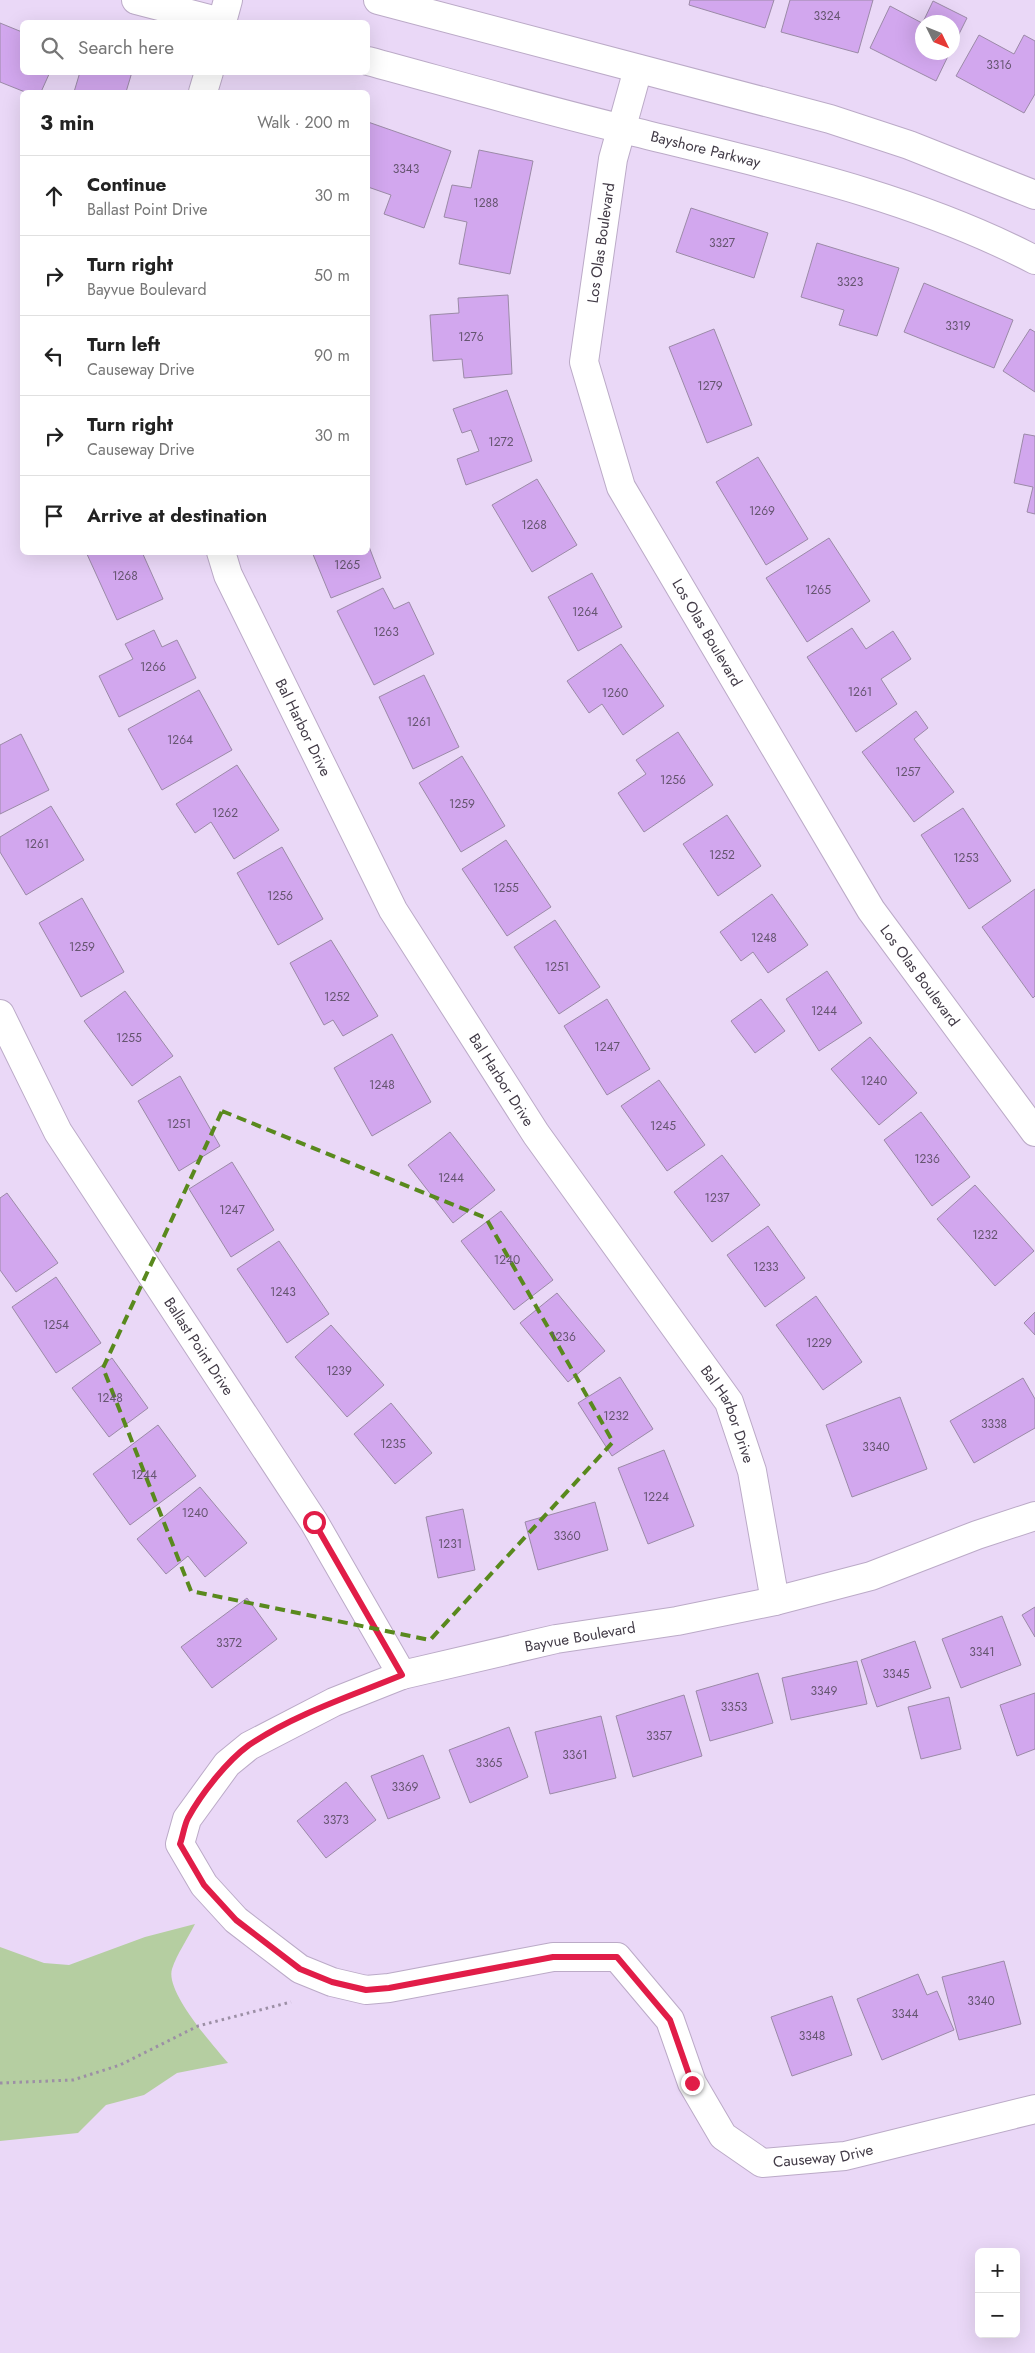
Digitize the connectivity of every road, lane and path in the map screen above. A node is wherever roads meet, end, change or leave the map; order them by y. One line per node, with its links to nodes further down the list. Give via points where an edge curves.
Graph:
1 (136, 0): 4 (street)
2 (228, 0): 5 (street)
3 (378, 0): 7 (street)
4 (214, 20)
5 (223, 20)
6 (370, 62): 10 (street, Bayshore Parkway)
7 (638, 69): 10 (street, Los Olas Boulevard); 11 (street, via 830,119 909,145)
8 (208, 75): 9 (street)
9 (204, 90)
10 (621, 129): 12 (street, Bayshore Parkway, via 774,166 918,209); 15 (street, Los Olas Boulevard, via 613,159 584,362 621,487 871,910)
11 (1035, 195)
12 (1035, 260)
13 (222, 555): 17 (street, Bal Harbor Drive, via 228,575 394,910 536,1134 729,1402 752,1471)
14 (0, 1014): 18 (street, Ballast Point Drive, via 58,1132 314,1522)
15 (1035, 1132)
16 (1035, 1516): 17 (street, Bayvue Boulevard, via 977,1534 871,1576)
17 (775, 1601): 18 (street, Bayvue Boulevard, via 677,1621 556,1639)
18 (402, 1675): 19 (street, Bayvue Boulevard, via 334,1702 249,1746 227,1764 187,1819)
19 (180, 1844): 22 (street, Causeway Drive, via 204,1885 236,1920 300,1969 332,1982 366,1990 553,1957 617,1957 670,2020 692,2083 722,2136 762,2163 845,2156)
20 (294, 2001): 21 (path, via 198,2026 120,2065 73,2080)
21 (0, 2083)
22 (1035, 2109)

